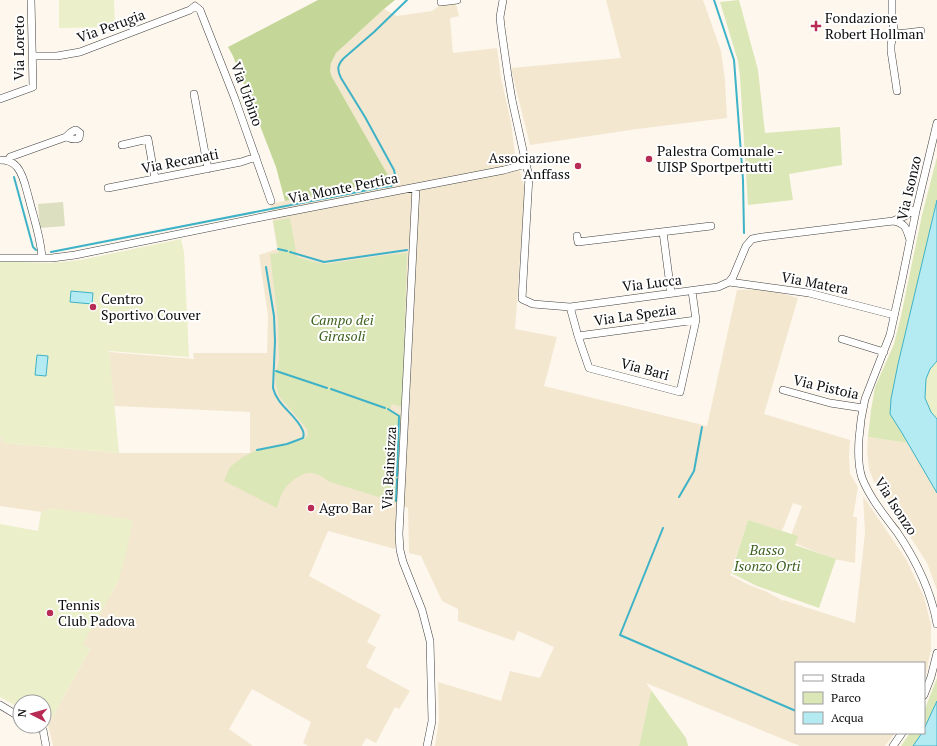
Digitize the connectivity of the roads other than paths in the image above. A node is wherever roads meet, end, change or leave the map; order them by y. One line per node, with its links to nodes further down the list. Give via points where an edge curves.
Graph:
1 (31, 0): 9 (street, Via Loreto)
2 (457, 0): 5 (street)
3 (503, 0): 21 (street, via 501,27 512,100)
4 (892, 0): 8 (street)
5 (441, 2)
6 (195, 3): 9 (street, Via Perugia, via 186,12 80,52); 18 (street, Via Urbino, via 221,61)
7 (921, 31): 8 (street)
8 (894, 32): 10 (street, via 891,51)
9 (32, 56): 12 (street, Via Loreto, via 33,87)
10 (897, 91)
11 (194, 94): 22 (street)
12 (0, 99)
13 (937, 124): 27 (street, Via Isonzo)
14 (146, 131): 16 (street)
15 (66, 137): 20 (street, via 10,157)
16 (148, 139): 17 (street); 23 (street)
17 (122, 145)
18 (256, 158): 22 (street, Via Recanati); 26 (street, Via Urbino)
19 (0, 160): 20 (street)
20 (8, 161): 34 (street, via 17,167 22,176)
21 (526, 164): 24 (street, Via Monte Pertica); 38 (street, Via Lucca, via 529,176 522,299 533,304)
22 (208, 169): 23 (street, Via Recanati)
23 (155, 179): 25 (street, Via Recanati)
24 (416, 187): 34 (street, Via Monte Pertica, via 75,255); 54 (street, Via Bainsizza, via 399,534 402,562 422,610 430,641 432,721)
25 (108, 188)
26 (271, 201)
27 (916, 211): 28 (street, via 913,210); 32 (street, Via Isonzo)
28 (894, 220): 32 (street, via 905,226); 35 (street, via 752,239 741,254)
29 (711, 226): 30 (street)
30 (663, 232): 31 (street, via 578,242); 37 (street)
31 (577, 236)
32 (910, 242): 39 (street, Via Isonzo)
33 (0, 258): 34 (street, Via Monte Pertica)
34 (42, 258)
35 (729, 282): 36 (street, Via Lucca, via 718,287); 39 (street, Via Matera, via 809,293)
36 (692, 291): 37 (street, Via Lucca); 40 (street, Via Bari)
37 (671, 293): 38 (street, Via Lucca)
38 (570, 307): 41 (street, Via Bari)
39 (894, 315): 43 (street, Via Isonzo)
40 (696, 320): 41 (street, Via La Spezia); 41 (street, Via Bari, via 680,392 588,368)
41 (578, 336)
42 (842, 339): 43 (street)
43 (884, 352): 45 (street, Via Isonzo)
44 (783, 390): 45 (street, Via Pistoia, via 830,404)
45 (863, 408): 46 (street, Via Isonzo, via 859,452 862,478 908,549 921,574 932,600)
46 (937, 624)
47 (937, 653): 48 (street)
48 (925, 692)
49 (0, 705): 50 (street)
50 (12, 712)
51 (44, 734): 53 (street)
52 (901, 734): 55 (street)
53 (46, 746)
54 (428, 746)
55 (893, 746)

